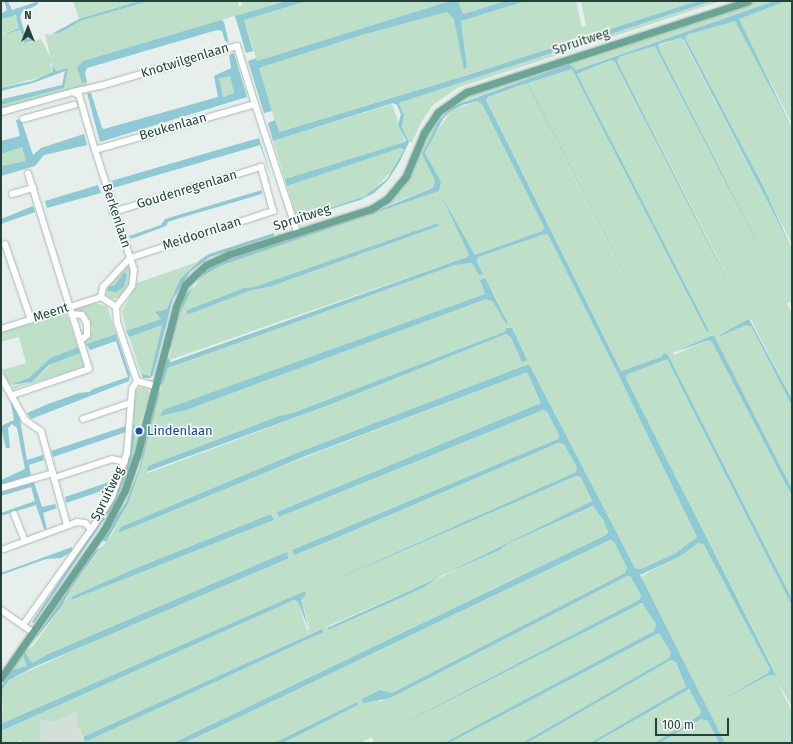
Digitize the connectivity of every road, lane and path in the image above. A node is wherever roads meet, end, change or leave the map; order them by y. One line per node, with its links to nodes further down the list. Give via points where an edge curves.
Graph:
1 (748, 1): 16 (main road, Spruitweg, via 467,92 438,112 424,133 406,176 387,199 371,208)
2 (73, 92): 3 (street); 5 (street, Knotwilgenlaan, via 237,46); 9 (street, via 79,95)
3 (40, 101): 6 (street); 7 (street)
4 (74, 104): 7 (street)
5 (255, 104): 9 (street, Beukenlaan); 11 (street)
6 (1, 112)
7 (44, 113): 8 (street)
8 (23, 119)
9 (95, 150): 15 (street, Berkenlaan)
10 (28, 173): 13 (street)
11 (281, 183): 12 (street); 16 (street)
12 (268, 187): 15 (street, Goudenregenlaan, via 261,167); 18 (street, Meidoornlaan, via 274,211)
13 (33, 188): 14 (street); 20 (street)
14 (12, 194)
15 (113, 212): 18 (street, Berkenlaan)
16 (296, 232): 28 (main road, Spruitweg, via 230,254 206,265 185,285 176,307)
17 (5, 244): 23 (street)
18 (130, 258): 19 (street, Berkenlaan, via 103,287); 21 (street, via 134,281)
19 (101, 297): 20 (street, Meent); 21 (street)
20 (71, 307): 22 (street); 23 (street, Meent)
21 (116, 307): 27 (street, via 118,322)
22 (72, 314): 25 (street); 25 (street, via 82,315 87,323 87,335)
23 (32, 320): 24 (street, Meent)
24 (1, 329)
25 (80, 341): 29 (street, via 89,369)
26 (1, 377): 29 (street)
27 (137, 381): 28 (street); 30 (street, via 132,389)
28 (155, 386): 42 (main road, Spruitweg, via 137,456 125,490 104,530)
29 (13, 395): 33 (street, via 25,420 41,430)
30 (130, 403): 31 (street); 32 (street)
31 (83, 419)
32 (125, 462): 33 (street, via 112,458); 37 (street, via 112,497)
33 (53, 476): 34 (street); 36 (street)
34 (1, 488)
35 (14, 514): 38 (street)
36 (67, 525): 37 (street, via 77,522); 38 (street)
37 (91, 529): 41 (street)
38 (25, 541): 39 (street)
39 (4, 549)
40 (1, 610): 41 (street)
41 (23, 625): 42 (street)
42 (33, 632): 43 (main road, Spruitweg)
43 (1, 678)

